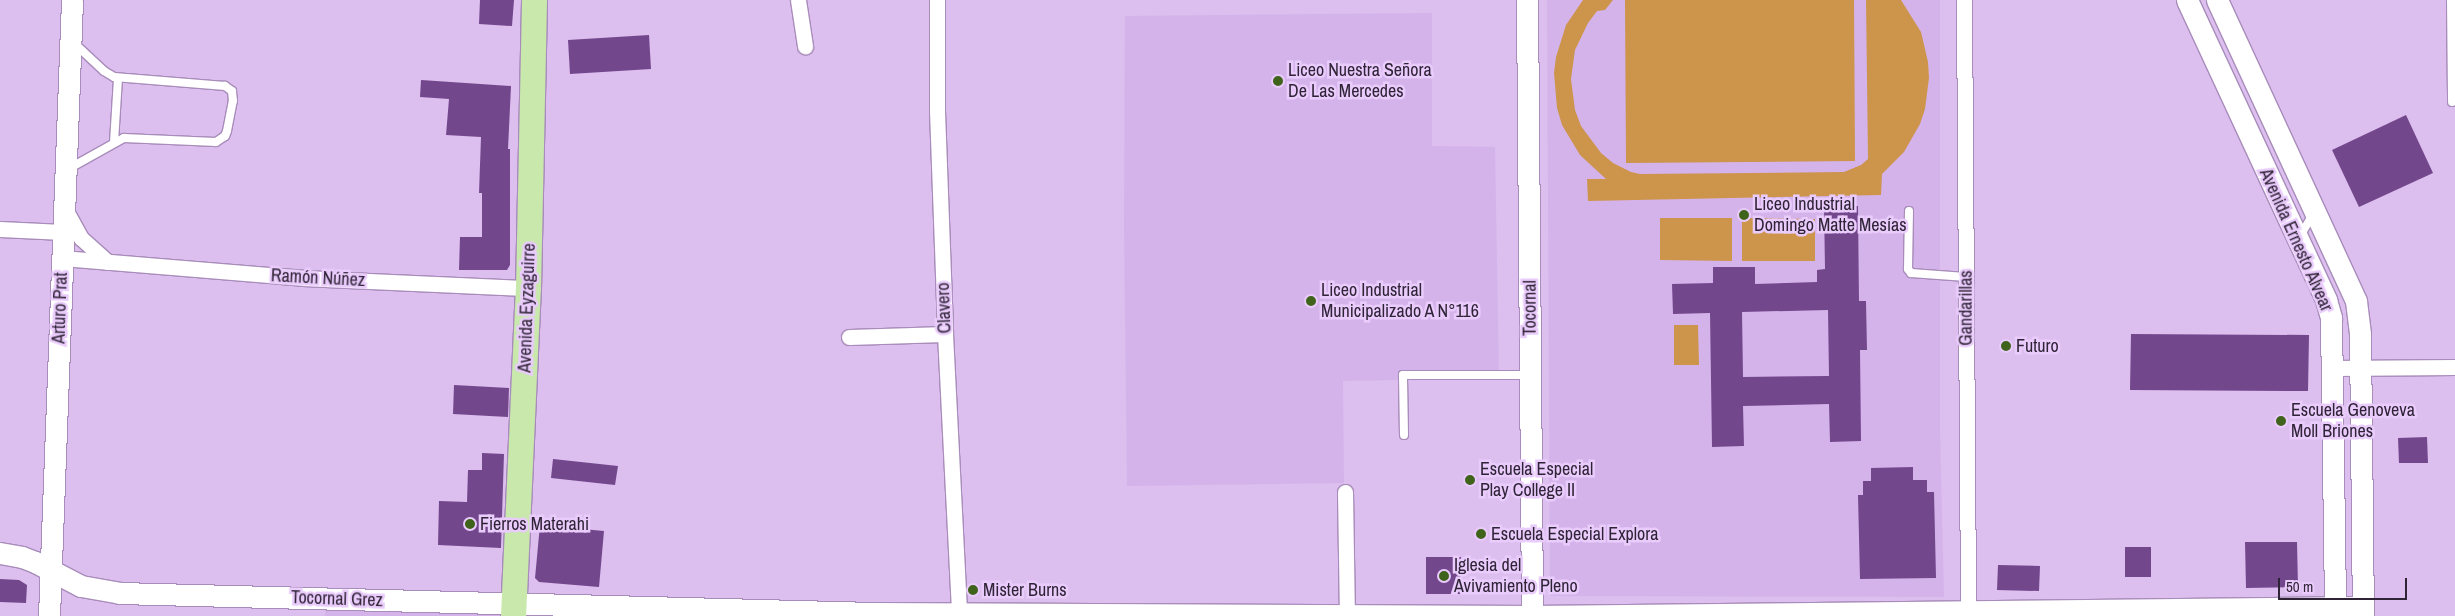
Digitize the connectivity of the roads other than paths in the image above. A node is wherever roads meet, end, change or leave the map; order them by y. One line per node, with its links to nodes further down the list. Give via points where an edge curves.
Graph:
1 (72, 0): 10 (street, Arturo Prat)
2 (534, 0): 25 (main road, Avenida Eyzaguirre)
3 (798, 0): 11 (street)
4 (937, 0): 28 (street, Clavero, via 937,111)
5 (1528, 0): 33 (street, Tocornal)
6 (1964, 0): 24 (street, Gandarillas)
7 (2187, 0): 21 (street, Avenida Ernesto Alvear)
8 (2217, 0): 18 (street, Avenida Ernesto Alvear)
9 (2451, 0): 13 (lane)
10 (70, 40): 12 (lane, via 104,71); 15 (street, Arturo Prat)
11 (805, 46)
12 (118, 78): 14 (lane); 14 (lane, via 225,86 232,91 233,100 228,131 216,142 130,138)
13 (2452, 102)
14 (114, 142): 15 (lane)
15 (66, 170): 16 (street, Arturo Prat)
16 (64, 207): 20 (street, Arturo Prat); 23 (street, via 81,238)
17 (1909, 211): 24 (lane, via 1908,270 1911,273)
18 (2314, 212): 21 (lane); 26 (street, Avenida Ernesto Alvear)
19 (0, 229): 20 (street)
20 (63, 232): 22 (street, Arturo Prat)
21 (2297, 241): 27 (street, Avenida Ernesto Alvear)
22 (62, 258): 23 (street, Ramón Núñez); 37 (street, Arturo Prat)
23 (109, 262): 25 (street, Ramón Núñez, via 305,278)
24 (1966, 277): 43 (street, Gandarillas)
25 (528, 288): 38 (main road, Avenida Eyzaguirre)
26 (2353, 292): 27 (street, via 2341,300); 30 (street, Avenida Ernesto Alvear, via 2360,323)
27 (2326, 300): 32 (street, Avenida Ernesto Alvear, via 2333,330)
28 (945, 334): 29 (street); 44 (street, Clavero)
29 (849, 337)
30 (2361, 367): 31 (street); 32 (street); 41 (street, Avenida Ernesto Alvear)
31 (2455, 367)
32 (2333, 368): 40 (street, Avenida Ernesto Alvear)
33 (1530, 375): 34 (lane, via 1403,375); 47 (street, Tocornal)
34 (1404, 435)
35 (1345, 492): 46 (street)
36 (0, 553): 37 (street, Tocornal Grez, via 22,557)
37 (50, 572): 38 (street, Tocornal Grez, via 82,586 119,593); 45 (street, Arturo Prat)
38 (514, 610): 39 (street, Tocornal Grez)
39 (660, 612): 44 (street, Tocornal Grez)
40 (2335, 612): 41 (street, Tocornal Grez); 42 (street, Tocornal Grez)
41 (2362, 612)
42 (2127, 613): 43 (street, Tocornal Grez)
43 (1968, 614): 47 (street, Tocornal Grez)
44 (959, 615): 46 (street, Tocornal Grez)
45 (48, 616)
46 (1347, 616): 47 (street, Tocornal Grez)
47 (1532, 616)

